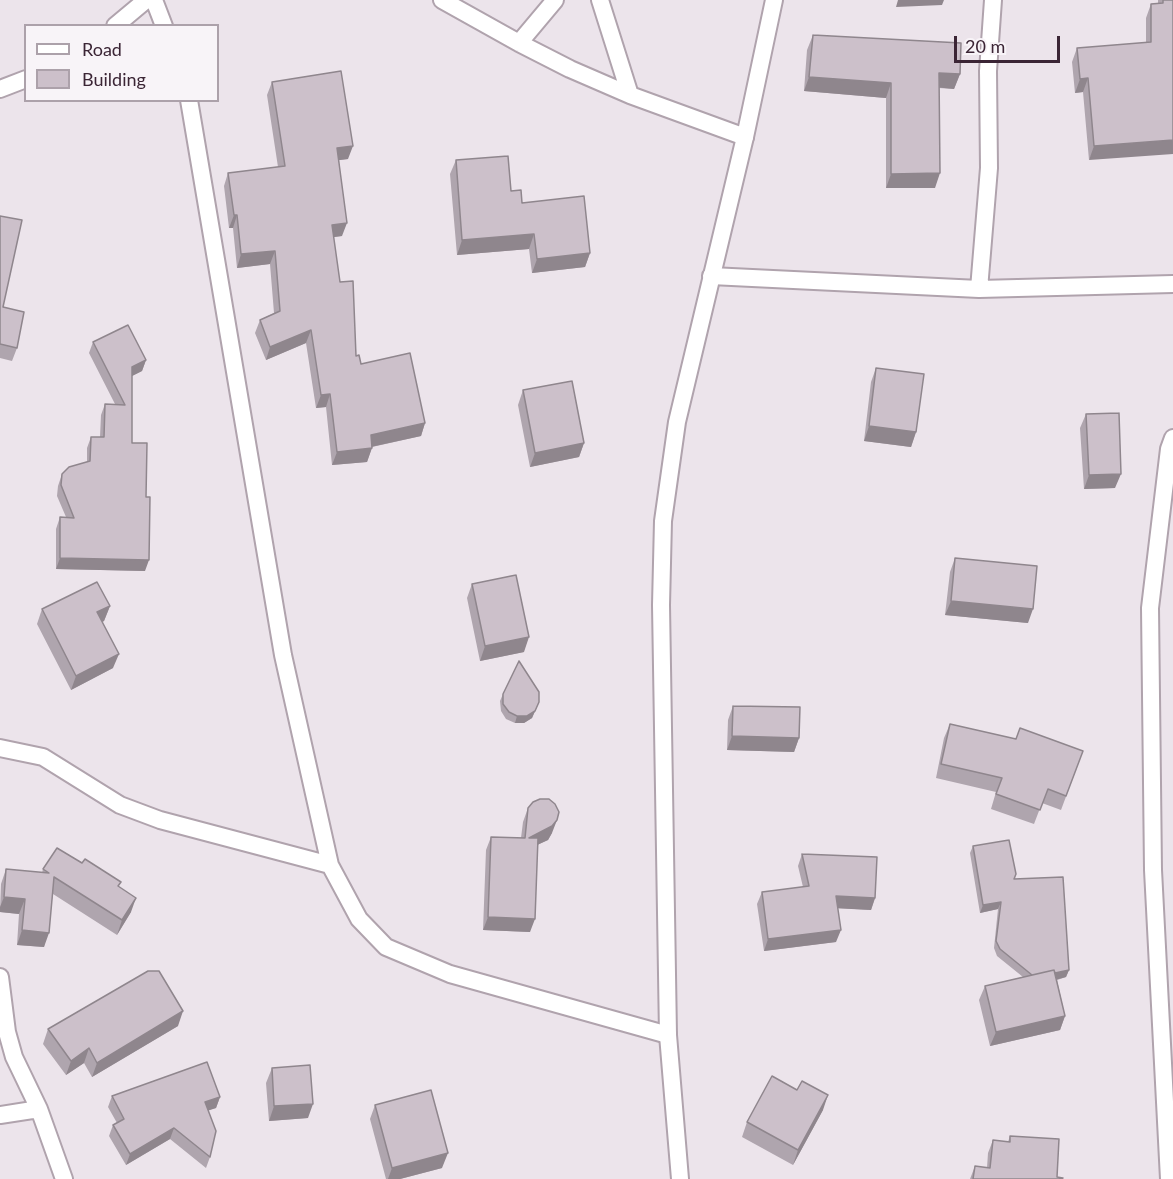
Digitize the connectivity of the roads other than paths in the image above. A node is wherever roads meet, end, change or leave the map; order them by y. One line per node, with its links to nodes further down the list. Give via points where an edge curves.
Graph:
1 (146, 0): 8 (street)
2 (154, 0): 9 (street)
3 (442, 0): 10 (street)
4 (555, 0): 10 (street)
5 (600, 0): 13 (street)
6 (774, 0): 15 (street)
7 (993, 0): 18 (street, via 988,71 989,168)
8 (117, 24)
9 (163, 24)
10 (519, 44): 13 (street)
11 (24, 80): 12 (street)
12 (0, 89)
13 (630, 95): 15 (street)
14 (189, 102): 21 (street, via 283,655)
15 (745, 137): 16 (street)
16 (711, 276): 18 (street); 23 (street, via 676,422 663,521)
17 (1173, 284): 18 (street)
18 (979, 289)
19 (1173, 438): 28 (street, via 1150,608 1154,870)
20 (0, 748): 21 (street, via 43,757 120,805 160,820)
21 (330, 865): 23 (street, via 359,919 386,947 450,974)
22 (0, 976): 24 (street, via 14,1057)
23 (668, 1035): 27 (street)
24 (39, 1110): 25 (street); 26 (street)
25 (0, 1115)
26 (64, 1179)
27 (680, 1179)
28 (1169, 1179)

